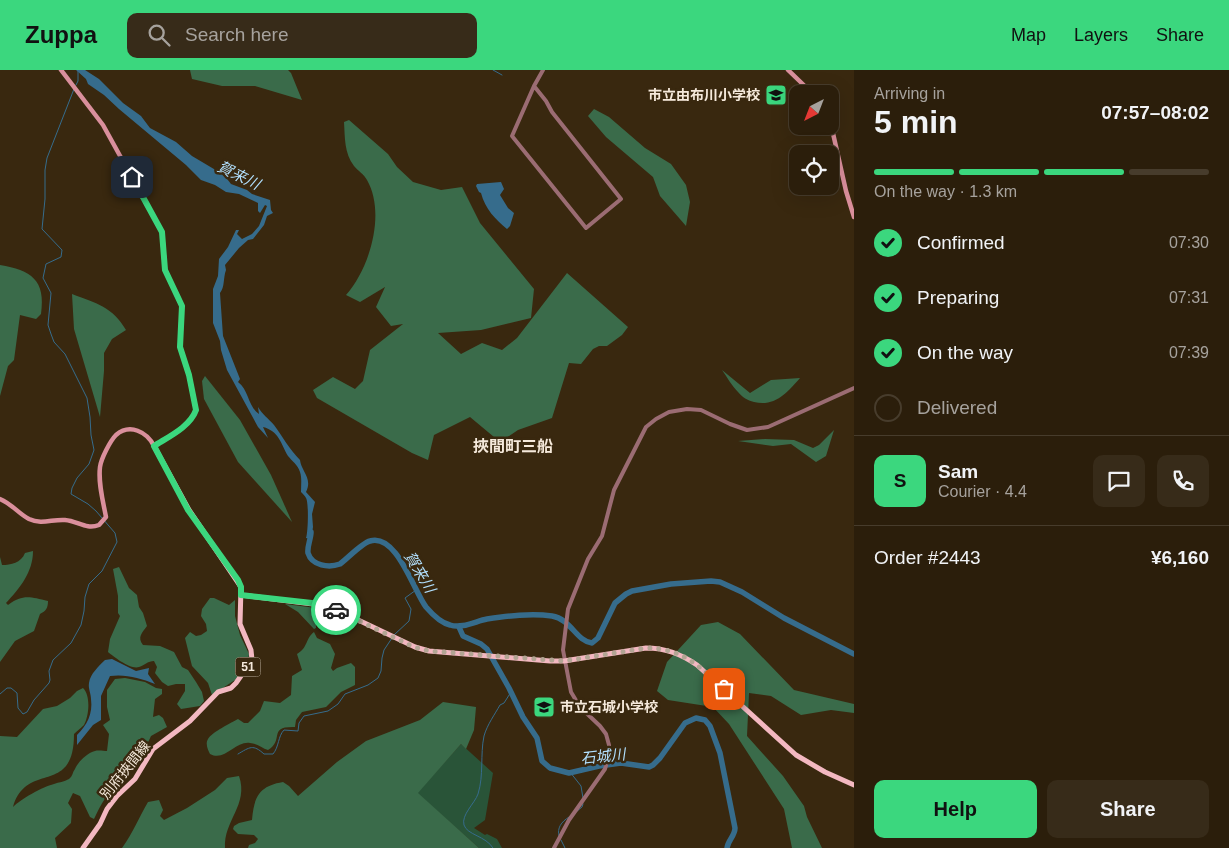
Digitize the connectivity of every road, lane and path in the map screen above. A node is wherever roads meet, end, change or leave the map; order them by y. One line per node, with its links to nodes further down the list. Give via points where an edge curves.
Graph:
1 (61, 70): 9 (main road, via 103,125 158,224 162,232 165,270 182,306 180,347 196,410 184,426)
2 (543, 70): 5 (street)
3 (788, 70): 4 (main road)
4 (804, 85)
5 (534, 86): 5 (street, via 622,199 586,228 512,136)
6 (833, 135): 7 (main road)
7 (854, 217)
8 (854, 388): 12 (street, via 758,429 747,430 701,410 688,409 669,412 646,427 614,490 602,536 588,559 568,609)
9 (154, 446): 10 (main road, via 147,435 137,431 126,430 116,435 100,466 106,517 93,527 86,528 67,520 38,522); 11 (main road, 別府挾間線 / 51, via 188,510 238,580)
10 (0, 498)
11 (241, 595): 12 (main road, via 321,604 429,651); 14 (main road, 別府挾間線 / 51, via 240,624 253,655 247,670 231,688 218,692 190,721 153,750 134,780 117,796)
12 (564, 661): 13 (main road, via 646,648 659,648 684,656 698,665 796,755); 15 (street, via 571,692 580,707 606,734 609,755 605,769 569,820)
13 (854, 785)
14 (83, 848)
15 (554, 848)

